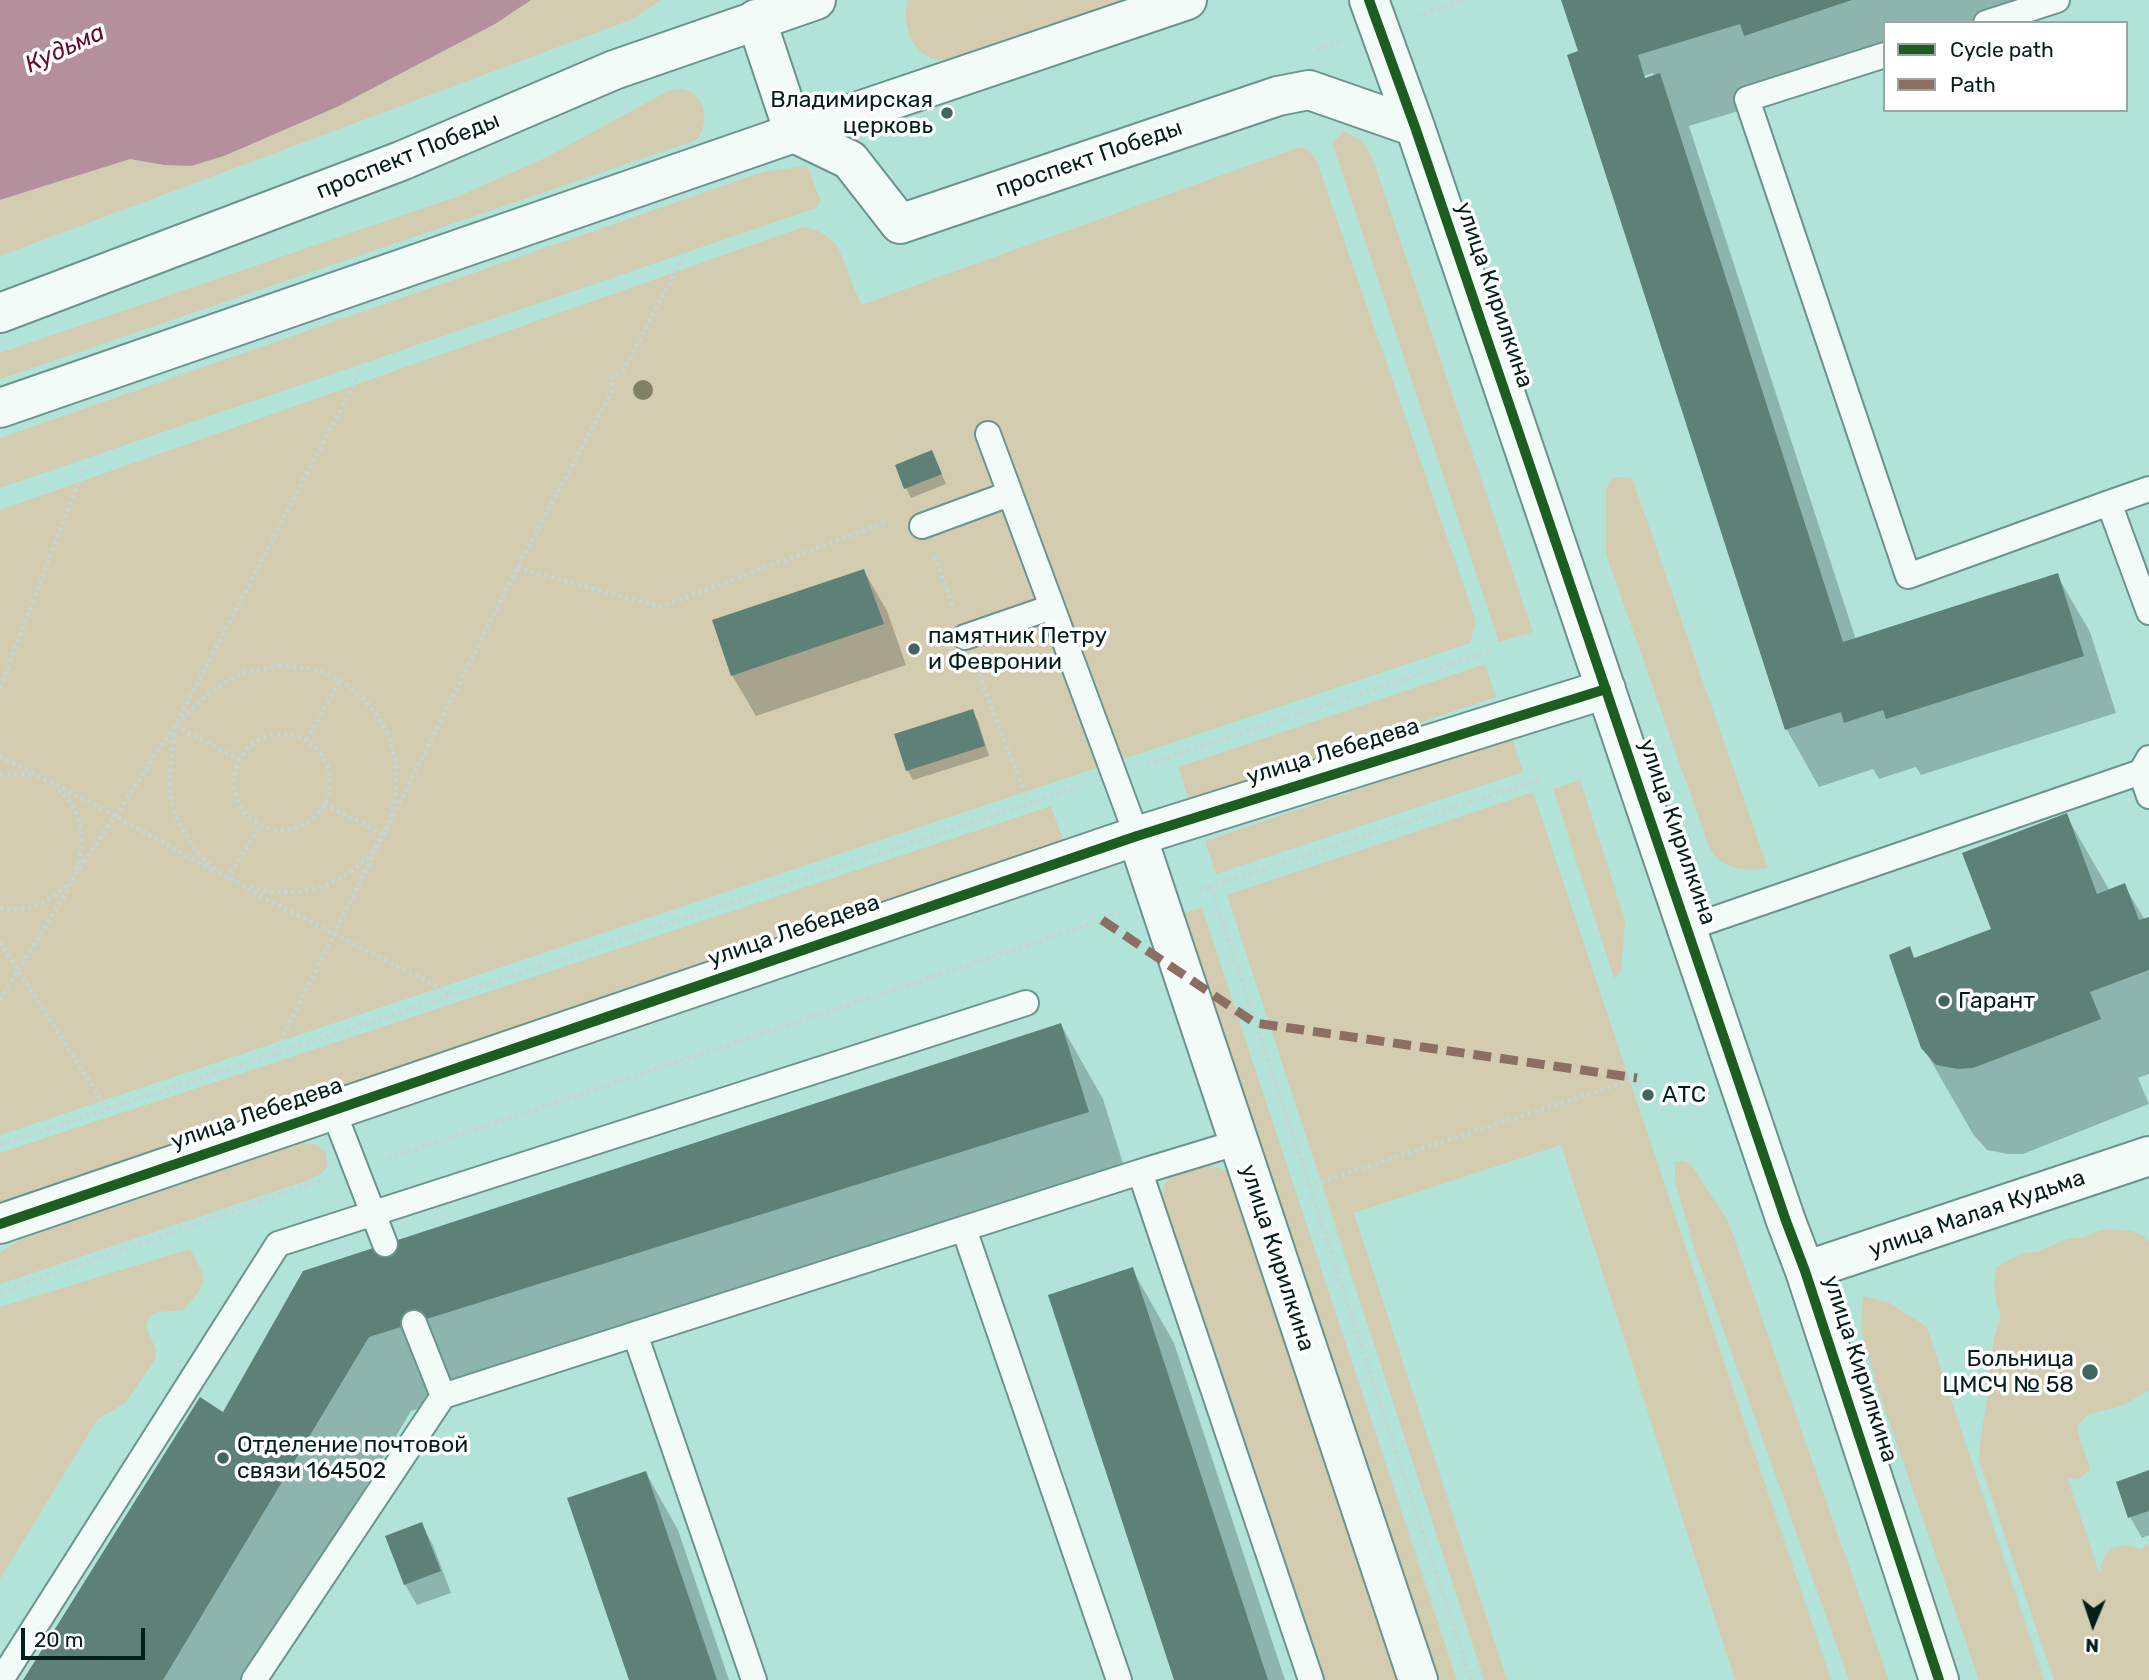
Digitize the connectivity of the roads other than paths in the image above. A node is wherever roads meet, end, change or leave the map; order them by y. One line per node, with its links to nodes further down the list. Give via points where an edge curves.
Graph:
1 (816, 0): 5 (street, проспект Победы)
2 (1188, 0): 9 (street)
3 (1370, 0): 8 (street, улица Кирилкина)
4 (2057, 0): 6 (lane)
5 (752, 10): 9 (street); 10 (street, проспект Победы, via 401,161)
6 (1992, 21)
7 (1883, 56): 15 (lane, via 1747,99 1908,576)
8 (1415, 127): 9 (street, проспект Победы, via 1309,90 1227,111 901,224 850,160); 20 (street, улица Кирилкина)
9 (794, 133): 11 (street)
10 (0, 313)
11 (0, 408)
12 (988, 434): 14 (lane)
13 (2149, 489): 15 (lane)
14 (1010, 494): 16 (lane); 17 (lane)
15 (2109, 503): 18 (lane)
16 (922, 526)
17 (1052, 607): 19 (lane); 23 (lane)
18 (2149, 612)
19 (965, 637)
20 (1606, 688): 23 (street, улица Лебедева); 24 (street, улица Кирилкина)
21 (2145, 765): 22 (lane); 24 (lane)
22 (2149, 796)
23 (1137, 836): 26 (street, улица Лебедева); 27 (street, улица Кирилкина)
24 (1688, 928): 34 (street, улица Кирилкина)
25 (1026, 1003): 30 (lane)
26 (333, 1110): 30 (lane); 31 (street, улица Лебедева)
27 (1239, 1142): 29 (lane); 43 (street, улица Кирилкина)
28 (2147, 1161): 34 (street, улица Малая Кудьма)
29 (1140, 1172): 32 (lane); 42 (lane)
30 (373, 1214): 33 (lane); 38 (lane, via 278,1244)
31 (0, 1224)
32 (964, 1229): 36 (lane); 41 (lane)
33 (384, 1244)
34 (1805, 1271): 44 (street, улица Кирилкина)
35 (415, 1322): 37 (lane)
36 (635, 1334): 37 (lane); 40 (lane)
37 (443, 1396): 39 (lane)
38 (1, 1680)
39 (254, 1680)
40 (754, 1680)
41 (1119, 1680)
42 (1311, 1680)
43 (1418, 1680)
44 (1939, 1680)

